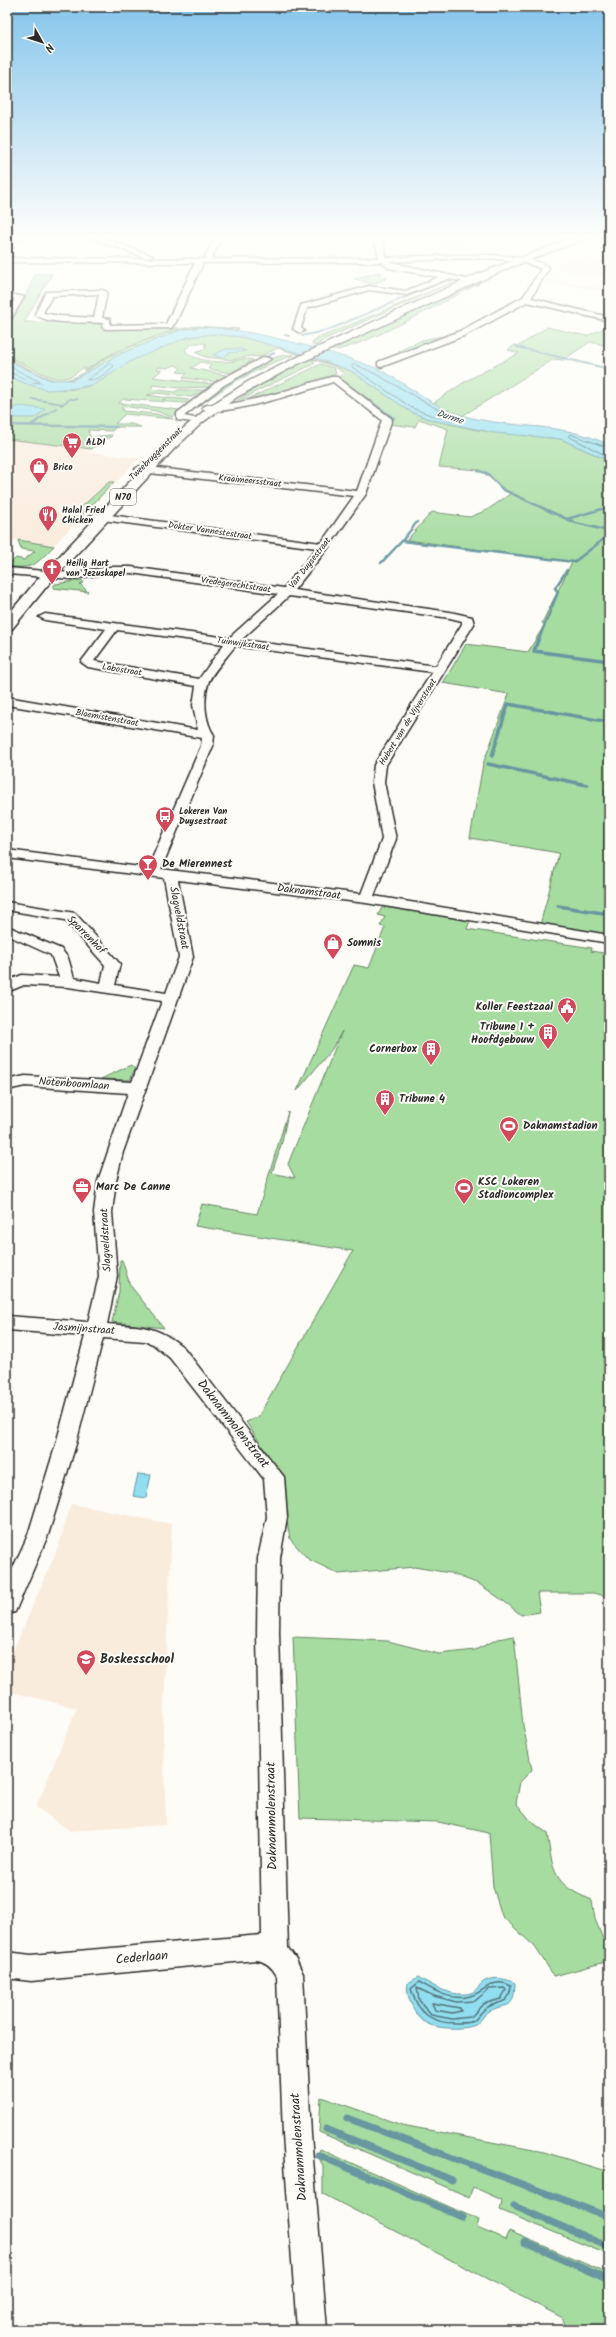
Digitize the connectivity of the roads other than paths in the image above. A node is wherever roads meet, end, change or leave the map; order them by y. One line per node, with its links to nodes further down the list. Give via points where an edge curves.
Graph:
1 (328, 345): 4 (main road, Tweebruggenstraat / N70)
2 (329, 345): 4 (main road, Tweebruggenstraat / N70)
3 (407, 345): 6 (street, via 394,352 403,356)
4 (322, 348): 7 (main road, Tweebruggenstraat / N70)
5 (267, 359): 8 (street, Tweebruggenstraat, via 221,384 180,415 180,418)
6 (381, 364)
7 (209, 408): 8 (main road, Tweebruggenstraat / N70); 10 (street, Van Duysestraat, via 260,399 334,379 384,414 387,419)
8 (194, 421): 9 (main road, Tweebruggenstraat / N70)
9 (144, 470): 10 (street, Kraaimeersstraat); 11 (main road, Tweebruggenstraat / N70)
10 (361, 494): 12 (street, Van Duysestraat)
11 (100, 517): 12 (street, Dokter Vannestestraat); 14 (main road, Tweebruggenstraat / N70)
12 (324, 546): 15 (street, Van Duysestraat)
13 (7, 571): 14 (street, Vredegerechtstraat)
14 (45, 575): 15 (street, Vredegerechtstraat, via 72,576 126,569); 16 (main road, N70); 19 (main road, N70)
15 (287, 592): 18 (street, Vredegerechtstraat); 21 (street, Van Duysestraat)
16 (7, 612)
17 (45, 617): 20 (street, Tuinwijkstraat)
18 (468, 619): 22 (street, Hubert van de Vijverstraat, via 468,624)
19 (7, 626)
20 (114, 626): 21 (street, Tuinwijkstraat); 23 (street, Labostraat, via 87,662 92,665)
21 (231, 643): 22 (street, Tuinwijkstraat); 23 (street, Van Duysestraat)
22 (440, 670): 29 (street, Hubert van de Vijverstraat, via 380,765 378,782 388,839)
23 (202, 682): 25 (street, Van Duysestraat, via 199,705 204,730)
24 (7, 701): 25 (street, Bloemistenstraat)
25 (208, 735): 27 (street, via 207,746)
26 (7, 854): 27 (street, Daknamstraat)
27 (153, 872): 28 (street, Daknamstraat)
28 (170, 874): 29 (street, Daknamstraat); 37 (street, Slagveldstraat, via 186,951)
29 (366, 899): 32 (street, Daknamstraat)
30 (7, 906): 36 (street, Sparrenhof, via 70,916 113,964)
31 (7, 930): 34 (street, via 56,952 61,958)
32 (609, 939)
33 (14, 981): 34 (street); 35 (street)
34 (68, 982): 36 (street)
35 (7, 987)
36 (107, 987): 37 (street)
37 (171, 998): 39 (street, Slagveldstraat)
38 (8, 1083): 39 (street, Notenboomlaan, via 25,1081)
39 (137, 1088): 41 (street, Slagveldstraat, via 107,1181 103,1212 108,1276)
40 (7, 1323): 41 (street, Jasmijnstraat)
41 (96, 1330): 42 (street, Jasmijnstraat, via 147,1334); 43 (street, Slagveldstraat, via 66,1444 38,1535)
42 (160, 1339): 44 (street, Daknammolenstraat, via 177,1353 274,1476 277,1517 269,1558 268,1633)
43 (7, 1605)
44 (275, 1954): 45 (street, Cederlaan, via 256,1947 31,1968); 46 (street, Daknammolenstraat, via 285,1963 290,1974 297,2135)
45 (7, 1965)
46 (312, 2330)

